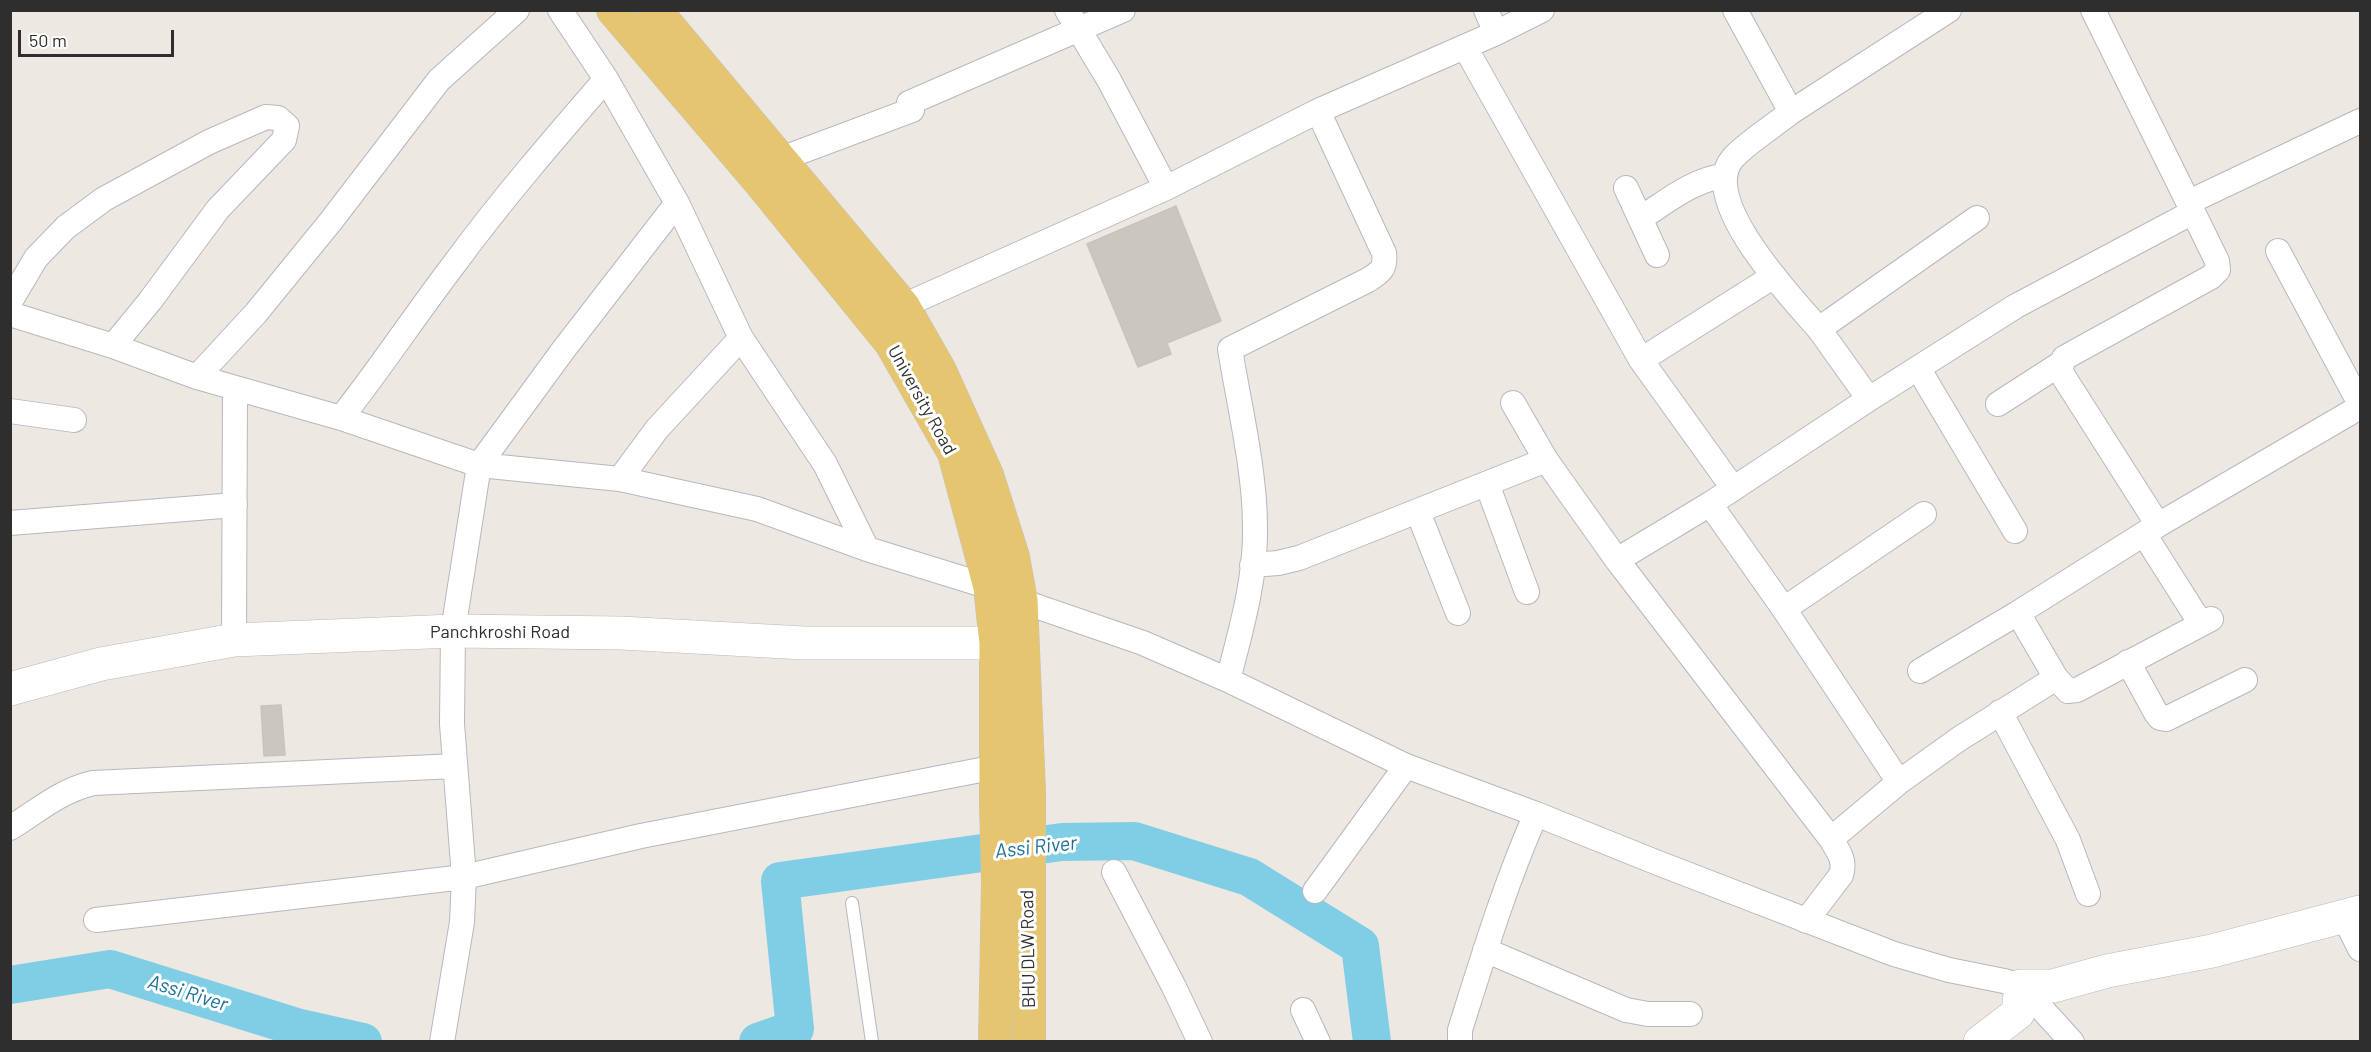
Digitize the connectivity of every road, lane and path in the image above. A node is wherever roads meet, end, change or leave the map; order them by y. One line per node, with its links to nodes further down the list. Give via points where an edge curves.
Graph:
1 (518, 10): 38 (street, via 439,80 256,313)
2 (560, 10): 14 (street)
3 (613, 10): 62 (main road, University Road, via 891,343 954,453)
4 (655, 10): 18 (main road, BHU DLW Road)
5 (1123, 10): 11 (street)
6 (1486, 10): 12 (street)
7 (1542, 10): 12 (street)
8 (1735, 10): 16 (street)
9 (1949, 10): 16 (street)
10 (2093, 10): 23 (street)
11 (1073, 21): 18 (street, via 911,107); 20 (street)
12 (1496, 33): 13 (street)
13 (1465, 46): 15 (street); 35 (street)
14 (606, 79): 22 (street); 45 (street, via 454,263)
15 (1318, 111): 20 (street); 61 (street, via 1384,253 1385,264 1380,273 1368,280 1230,349 1251,480 1255,527)
16 (1791, 112): 19 (street, via 1732,159)
17 (2361, 121): 23 (street)
18 (780, 159): 30 (main road, BHU DLW Road)
19 (1724, 176): 24 (street, via 1699,182); 28 (street, via 1733,217)
20 (1166, 188): 30 (street)
21 (1626, 188): 24 (street)
22 (677, 203): 33 (street); 48 (street)
23 (2191, 207): 36 (street, via 2218,270 2064,358); 37 (street, via 2016,306)
24 (1641, 218): 27 (street)
25 (1977, 218): 32 (street)
26 (2278, 251): 43 (street)
27 (1657, 255)
28 (1773, 276): 32 (street); 35 (street)
29 (10, 302): 34 (street, via 36,258 66,226 104,199 209,142 266,117 278,118 287,126 284,140 218,209)
30 (903, 306): 64 (main road, BHU DLW Road, via 940,371 987,475 1013,557)
31 (10, 314): 34 (street)
32 (1819, 329): 40 (street)
33 (741, 338): 49 (street, via 657,429); 59 (street, via 825,464)
34 (113, 346): 38 (street)
35 (1641, 360): 51 (street)
36 (2060, 364): 42 (street); 57 (street, via 2060,371)
37 (1918, 368): 40 (street); 58 (street)
38 (198, 376): 39 (street)
39 (235, 388): 45 (street); 53 (street)
40 (1869, 399): 51 (street)
41 (1513, 403): 47 (street)
42 (1998, 404)
43 (2361, 405): 57 (street)
44 (10, 411): 46 (street)
45 (341, 418): 48 (street)
46 (74, 420)
47 (1546, 460): 50 (street); 60 (street)
48 (479, 465): 49 (street); 68 (street)
49 (620, 479): 59 (street, via 757,509)
50 (1486, 484): 54 (street); 63 (street)
51 (1733, 488): 52 (street)
52 (1710, 504): 60 (street); 65 (street)
53 (234, 505): 56 (street); 69 (street)
54 (1419, 512): 61 (street, via 1299,558); 66 (street)
55 (1924, 514): 65 (street)
56 (10, 523)
57 (2151, 529): 67 (street); 71 (street, via 2206,621)
58 (2015, 531)
59 (867, 549): 62 (street)
60 (1617, 560): 84 (street)
61 (1252, 565): 74 (street, via 1246,609)
62 (990, 586): 64 (street); 70 (main road, University Road)
63 (1527, 592)
64 (1021, 600): 74 (street); 102 (main road, BHU DLW Road, via 1029,792)
65 (1784, 609): 81 (street)
66 (1458, 613)
67 (2018, 613): 72 (street); 73 (street)
68 (453, 631): 69 (street, Panchkroshi Road); 70 (street, Panchkroshi Road, via 621,633 804,643); 78 (street)
69 (234, 640): 76 (street, Panchkroshi Road, via 101,664)
70 (996, 643): 80 (main road, University Road)
71 (2128, 663): 73 (street, via 2077,690 2068,691); 75 (street, via 2156,713 2166,719)
72 (1920, 671)
73 (2056, 678): 77 (street)
74 (1228, 680): 79 (street)
75 (2245, 680)
76 (10, 689)
77 (2000, 712): 81 (street); 89 (street, via 2068,840)
78 (455, 766): 83 (street, via 93,783 57,796); 86 (street)
79 (1406, 766): 82 (street); 88 (street)
80 (996, 767): 86 (street, via 641,836); 87 (main road, University Road)
81 (1899, 782): 84 (street)
82 (1536, 814): 93 (street); 95 (street)
83 (10, 828)
84 (1831, 839): 93 (street, via 1842,857 1841,875)
85 (1114, 872): 103 (street)
86 (464, 877): 92 (street); 99 (street, via 462,922)
87 (998, 883): 101 (main road, BHU DLW Road)
88 (1315, 891)
89 (2088, 894)
90 (852, 903): 100 (lane)
91 (2352, 914): 94 (street); 96 (street, via 2212,951 2096,973 2053,986)
92 (96, 920)
93 (1806, 921): 96 (street, via 1894,954)
94 (2361, 949)
95 (1485, 950): 98 (street, via 1626,1010); 105 (street)
96 (2021, 986): 106 (street, via 2018,1013); 107 (street)
97 (1303, 1010): 104 (street)
98 (1690, 1014)
99 (442, 1041)
100 (872, 1041)
101 (993, 1041)
102 (1029, 1041)
103 (1200, 1041)
104 (1318, 1041)
105 (1460, 1041)
106 (1980, 1041)
107 (2072, 1041)

